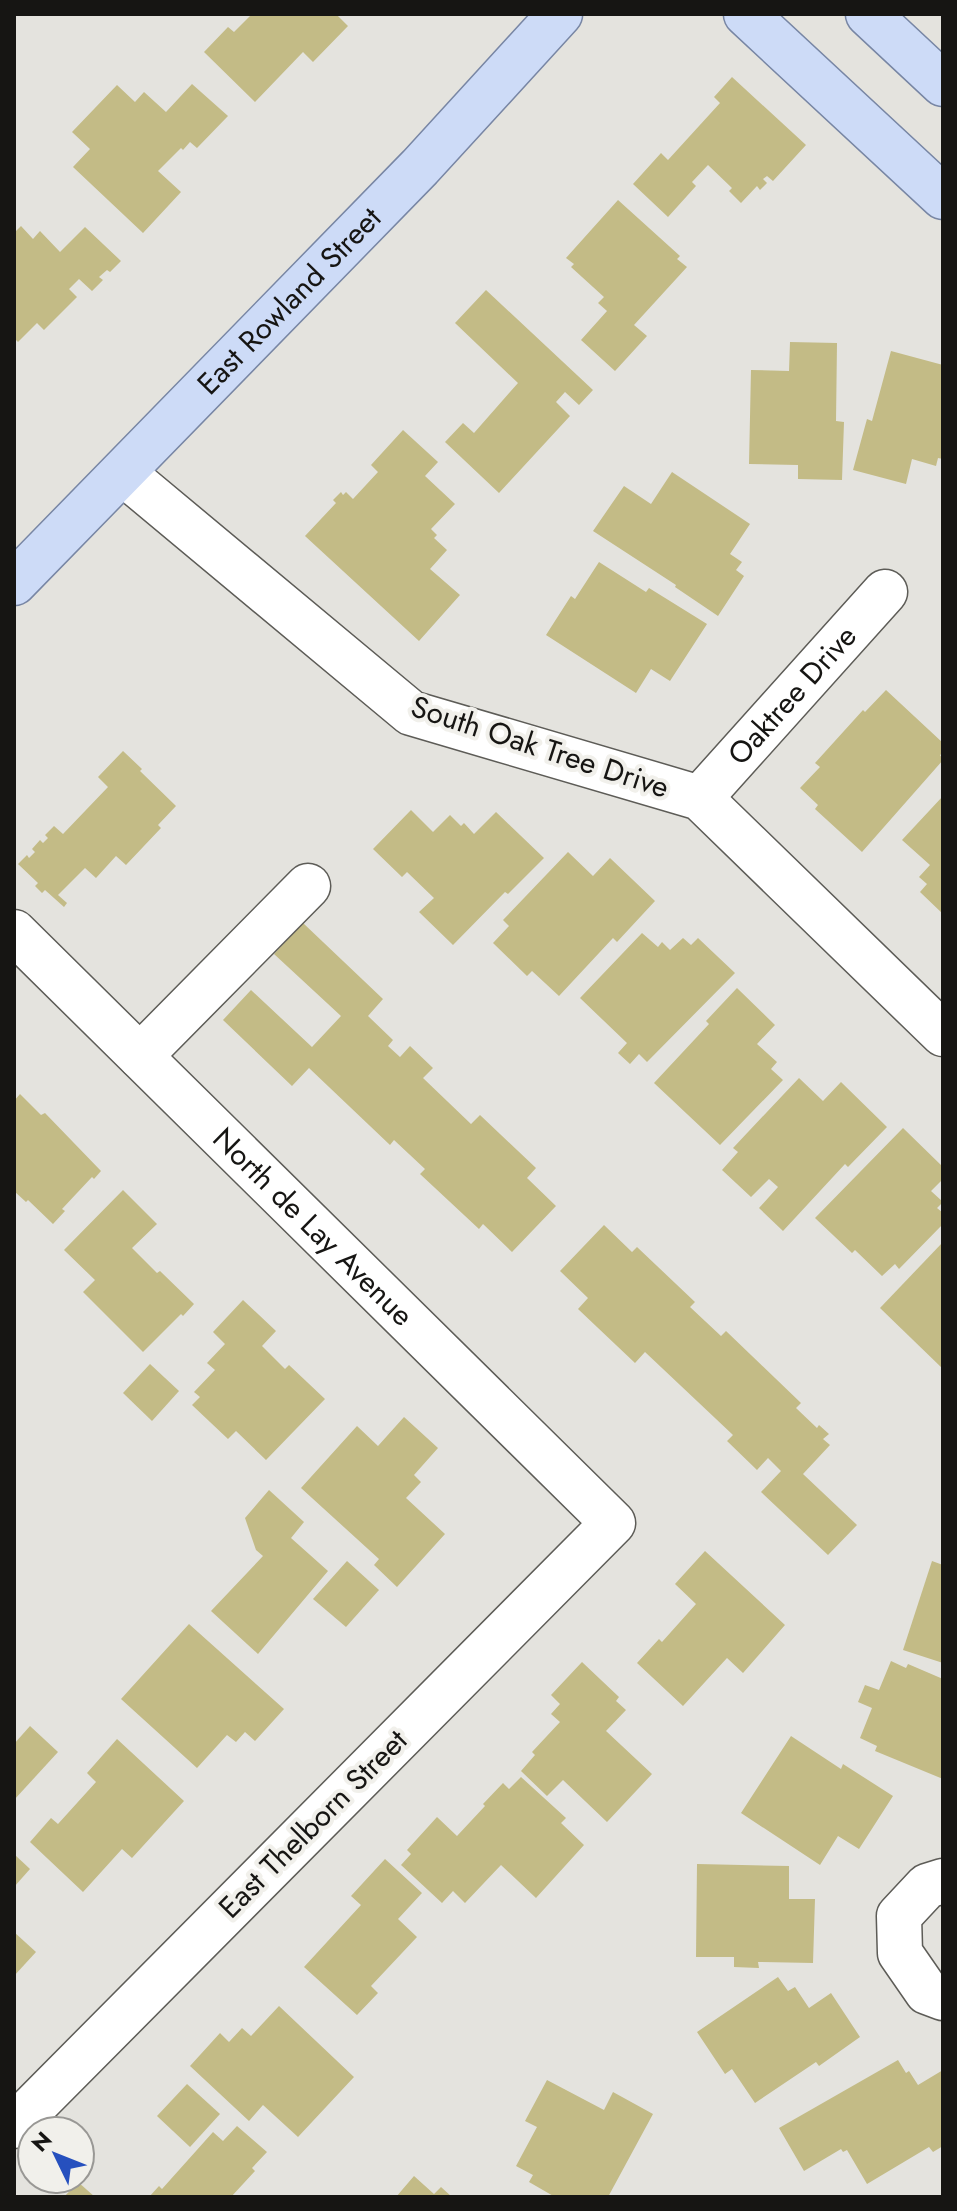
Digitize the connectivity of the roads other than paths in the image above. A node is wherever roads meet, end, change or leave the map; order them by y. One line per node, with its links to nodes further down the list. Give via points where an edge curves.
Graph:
1 (560, 14): 6 (main road, East Rowland Street, via 420,167)
2 (746, 14): 5 (main road)
3 (868, 14): 4 (main road)
4 (943, 84)
5 (943, 197)
6 (123, 473): 7 (main road, East Rowland Street); 9 (street, South Oak Tree Drive, via 411,713)
7 (14, 583)
8 (885, 592): 9 (street, Oaktree Drive)
9 (700, 798): 12 (street, South Oak Tree Drive)
10 (308, 886): 13 (street)
11 (14, 932): 13 (street, North de Lay Avenue)
12 (943, 1034)
13 (140, 1056): 14 (street, North de Lay Avenue)
14 (613, 1523): 17 (street, East Thelborn Street)
15 (943, 1881): 16 (street, via 927,1886 899,1916 900,1953 927,1992)
16 (943, 1998)
17 (14, 2126)

